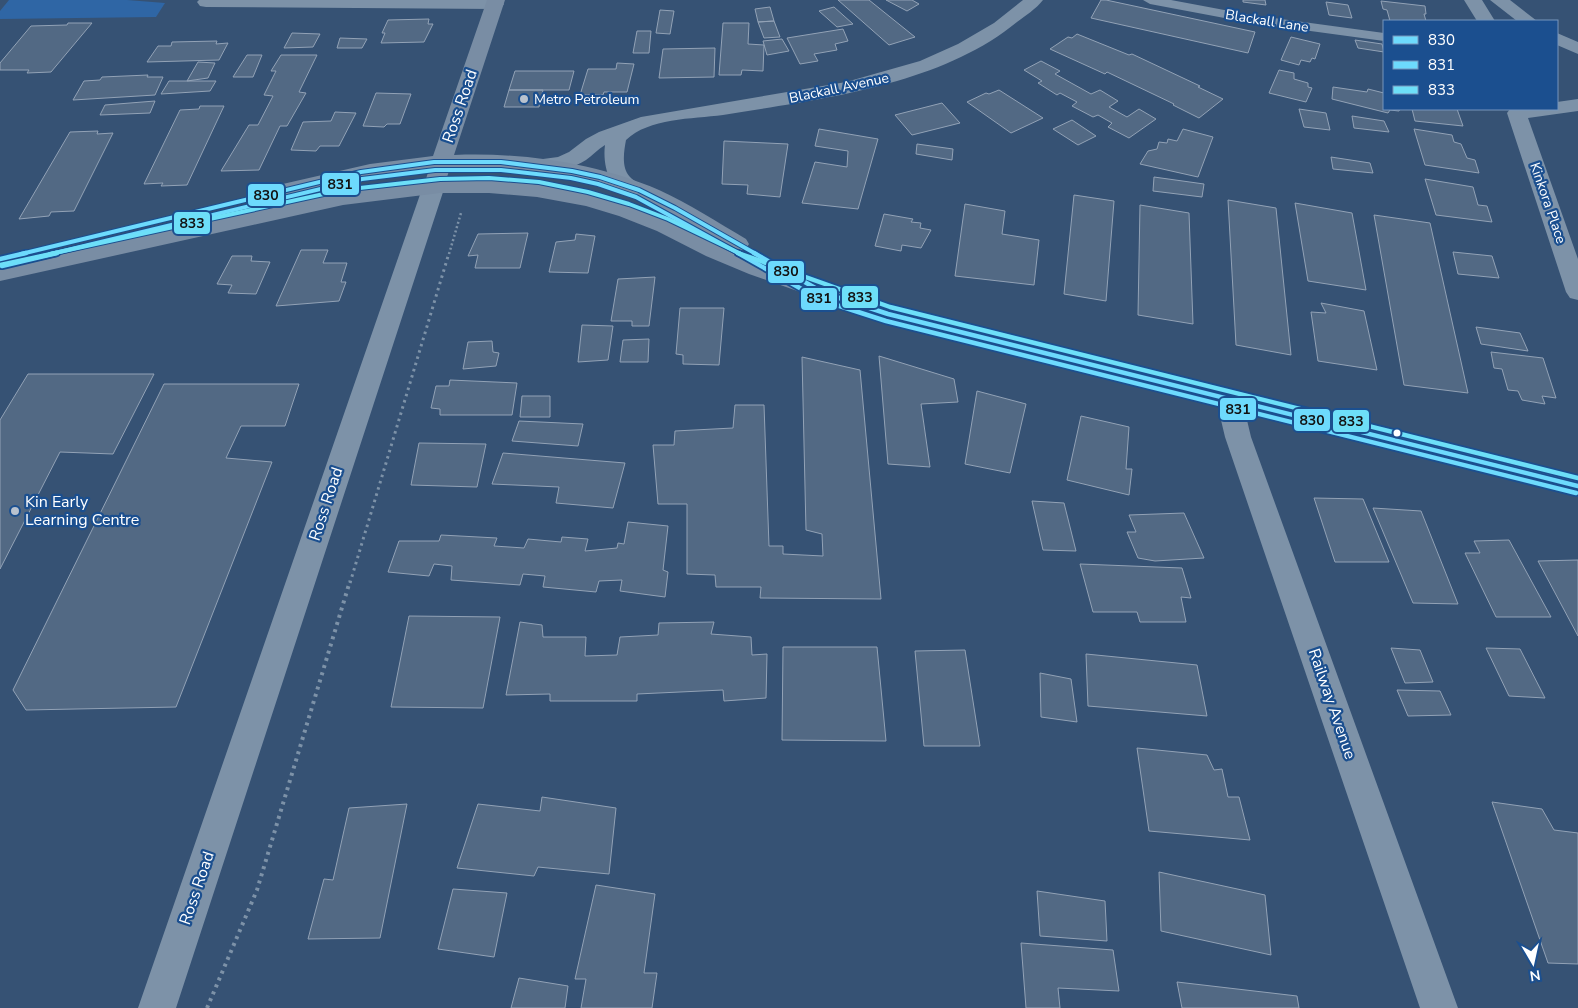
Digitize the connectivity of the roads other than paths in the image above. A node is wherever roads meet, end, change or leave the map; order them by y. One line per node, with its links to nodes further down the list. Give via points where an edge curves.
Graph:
1 (1034, 0): 17 (street, Blackall Avenue, via 969,47 930,66 854,87 666,118)
2 (1150, 0): 10 (lane, Blackall Lane, via 1251,20)
3 (1473, 0): 7 (street)
4 (1498, 0): 8 (street); 9 (street)
5 (206, 2): 6 (street)
6 (496, 2): 19 (main road, Ross Road)
7 (1485, 20)
8 (1487, 20)
9 (1527, 20)
10 (1383, 37)
11 (1558, 39): 12 (street)
12 (1578, 49)
13 (1578, 105): 14 (street)
14 (1558, 108)
15 (1534, 110): 16 (street, Kinkora Place)
16 (1516, 111): 23 (street, Kinkora Place)
17 (627, 128): 18 (street, Blackall Avenue, via 597,141 567,162); 20 (street, via 616,138 614,166 620,180)
18 (535, 166): 19 (main road, via 490,162); 20 (main road, via 579,173)
19 (438, 174): 21 (main road, via 400,166 345,176); 22 (main road, via 393,190 334,199); 24 (main road, via 598,202 665,226 716,251); 27 (street, Ross Road)
20 (632, 188): 24 (main road, via 662,201)
21 (0, 259)
22 (0, 273)
23 (1578, 292)
24 (824, 293): 25 (main road, via 933,326)
25 (1229, 399): 26 (main road); 28 (street, Railway Avenue, via 1238,437)
26 (1578, 486)
27 (157, 1008)
28 (1439, 1008)

